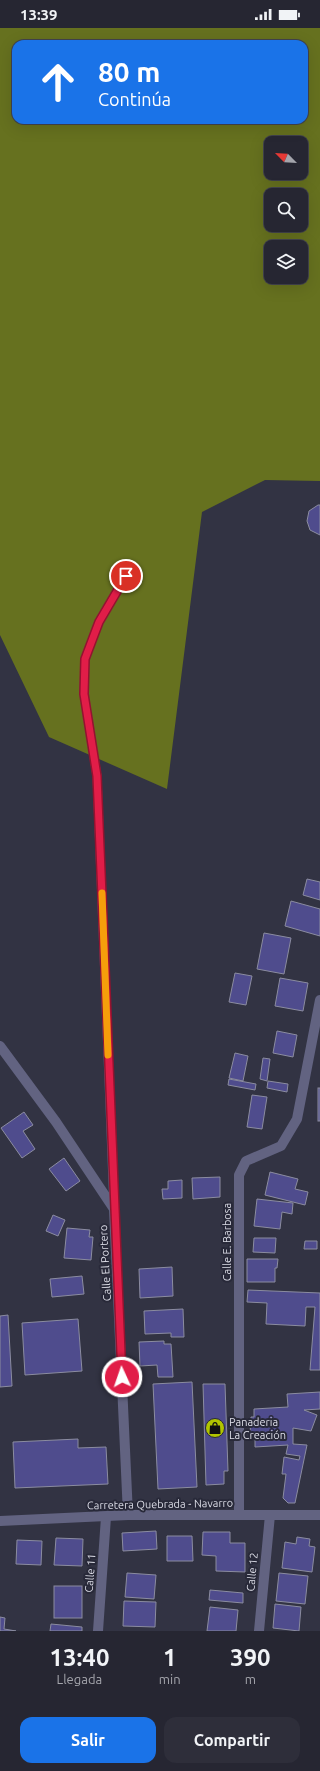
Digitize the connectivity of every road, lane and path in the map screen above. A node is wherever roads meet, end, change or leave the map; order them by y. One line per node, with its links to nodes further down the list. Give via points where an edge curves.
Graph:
1 (126, 576): 4 (lane, via 99,622 85,659 84,694 97,776)
2 (320, 1000): 6 (street, Calle E. Barbosa, via 297,1119 281,1146 246,1161 239,1175)
3 (0, 1046): 4 (street, Calle El Portero, via 56,1122)
4 (114, 1209): 5 (street, Calle El Portero)
5 (128, 1515): 6 (street, Carretera Quebrada - Navarro); 9 (street, Carretera Quebrada - Navarro)
6 (240, 1515): 7 (street, Carretera Quebrada - Navarro)
7 (270, 1515): 8 (street, Carretera Quebrada - Navarro); 12 (street, Calle 12)
8 (320, 1515)
9 (106, 1516): 10 (street, Carretera Quebrada - Navarro); 11 (street, Calle 11)
10 (0, 1521)
11 (98, 1631)
12 (259, 1631)

